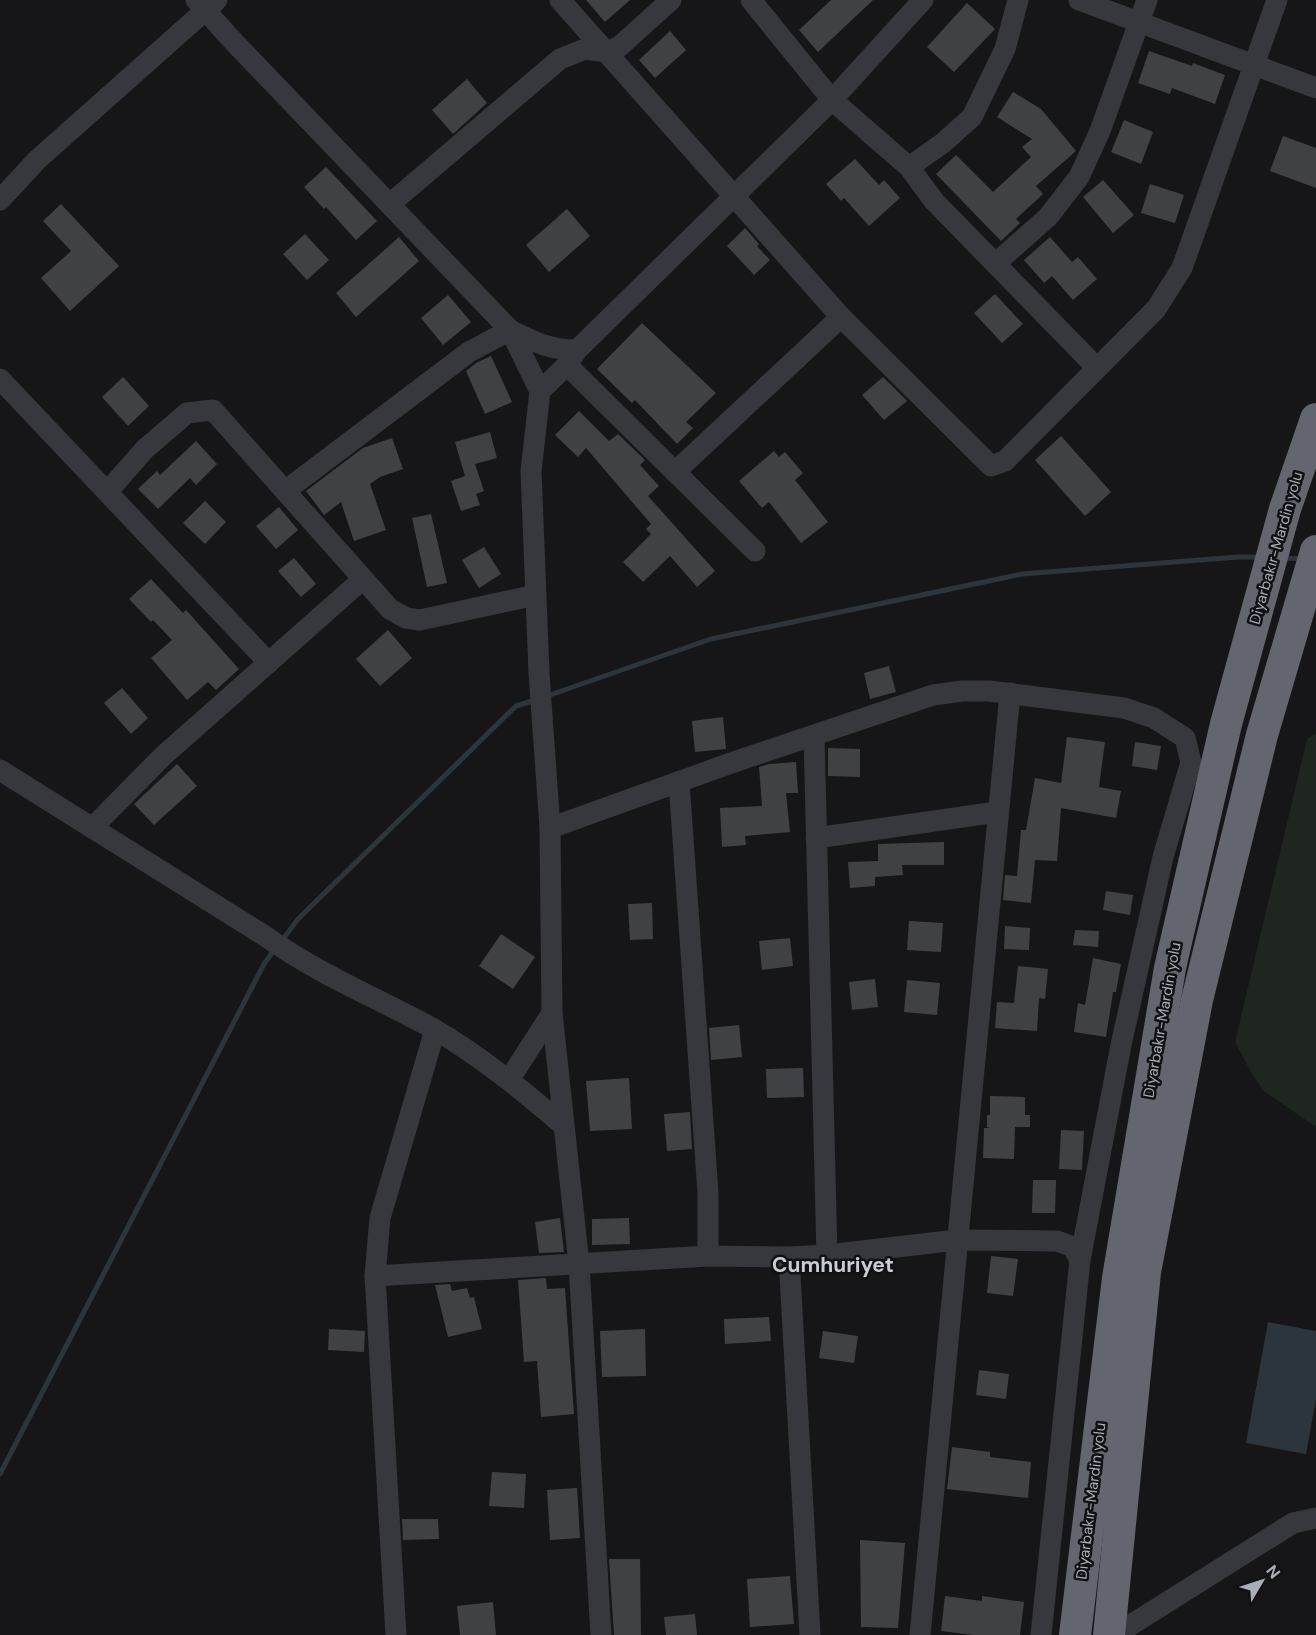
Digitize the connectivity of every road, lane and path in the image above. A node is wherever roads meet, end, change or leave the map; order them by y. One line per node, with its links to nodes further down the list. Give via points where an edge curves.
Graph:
1 (560, 0): 11 (street)
2 (671, 0): 11 (street, via 620,46)
3 (751, 0): 14 (street)
4 (923, 0): 14 (street)
5 (1018, 0): 15 (street, via 1005,49 972,117)
6 (1079, 0): 10 (street)
7 (1147, 0): 10 (street)
8 (1277, 0): 12 (street)
9 (206, 4): 17 (street, via 37,160); 18 (street)
10 (1138, 23): 12 (street); 19 (street, via 1100,131 1079,177 1048,217)
11 (608, 52): 16 (street); 18 (street, via 585,49 560,59)
12 (1254, 64): 13 (street); 23 (street, via 1182,268 1156,309)
13 (1316, 88)
14 (832, 100): 15 (street); 16 (street)
15 (909, 167): 19 (street, via 934,201)
16 (733, 198): 20 (street); 22 (street)
17 (0, 200)
18 (390, 204): 21 (street)
19 (996, 263): 23 (street)
20 (841, 317): 23 (street, via 991,466 1005,461); 27 (street)
21 (510, 330): 22 (street); 25 (street); 28 (street, via 469,352)
22 (572, 358): 25 (street); 27 (street)
23 (1097, 368)
24 (0, 379): 29 (street)
25 (540, 391): 33 (street, via 531,471)
26 (1316, 419): 60 (highway, Diyarbakır-Mardin yolu, via 1286,509 1226,724 1170,968 1118,1278)
27 (675, 472): 30 (street)
28 (285, 491): 29 (street, via 213,410 207,409 187,413 145,449); 32 (street)
29 (108, 492): 34 (street)
30 (755, 551)
31 (1316, 551): 61 (highway, Diyarbakır-Mardin yolu, via 1262,735 1197,1000 1145,1272)
32 (363, 579): 33 (street, via 390,609 420,620); 34 (street)
33 (536, 595): 41 (street)
34 (269, 663): 40 (street, via 163,756)
35 (1010, 693): 36 (street, via 962,691 933,695); 39 (street); 51 (street, via 1124,708 1154,718 1185,738 1191,762 1163,857 1121,1045)
36 (814, 736): 38 (street); 42 (street)
37 (0, 770): 40 (street)
38 (679, 782): 41 (street); 49 (street, via 708,1193)
39 (997, 812): 42 (street); 47 (street)
40 (92, 828): 44 (street, via 296,958)
41 (550, 828): 43 (street)
42 (816, 838): 48 (street)
43 (552, 1013): 45 (street); 46 (street)
44 (435, 1030): 45 (street); 53 (street, via 380,1218)
45 (509, 1080): 46 (street)
46 (563, 1125): 52 (street)
47 (957, 1240): 48 (street); 51 (street, via 1057,1241 1073,1247); 58 (street)
48 (827, 1255): 50 (street)
49 (708, 1256): 50 (street); 52 (street)
50 (789, 1257): 57 (street)
51 (1080, 1260): 59 (street)
52 (579, 1264): 53 (street); 56 (street)
53 (375, 1276): 55 (street)
54 (1316, 1518): 62 (street, via 1293,1523)
55 (396, 1635)
56 (600, 1635)
57 (810, 1635)
58 (920, 1635)
59 (1041, 1635)
60 (1075, 1635)
61 (1109, 1635)
62 (1115, 1635)

